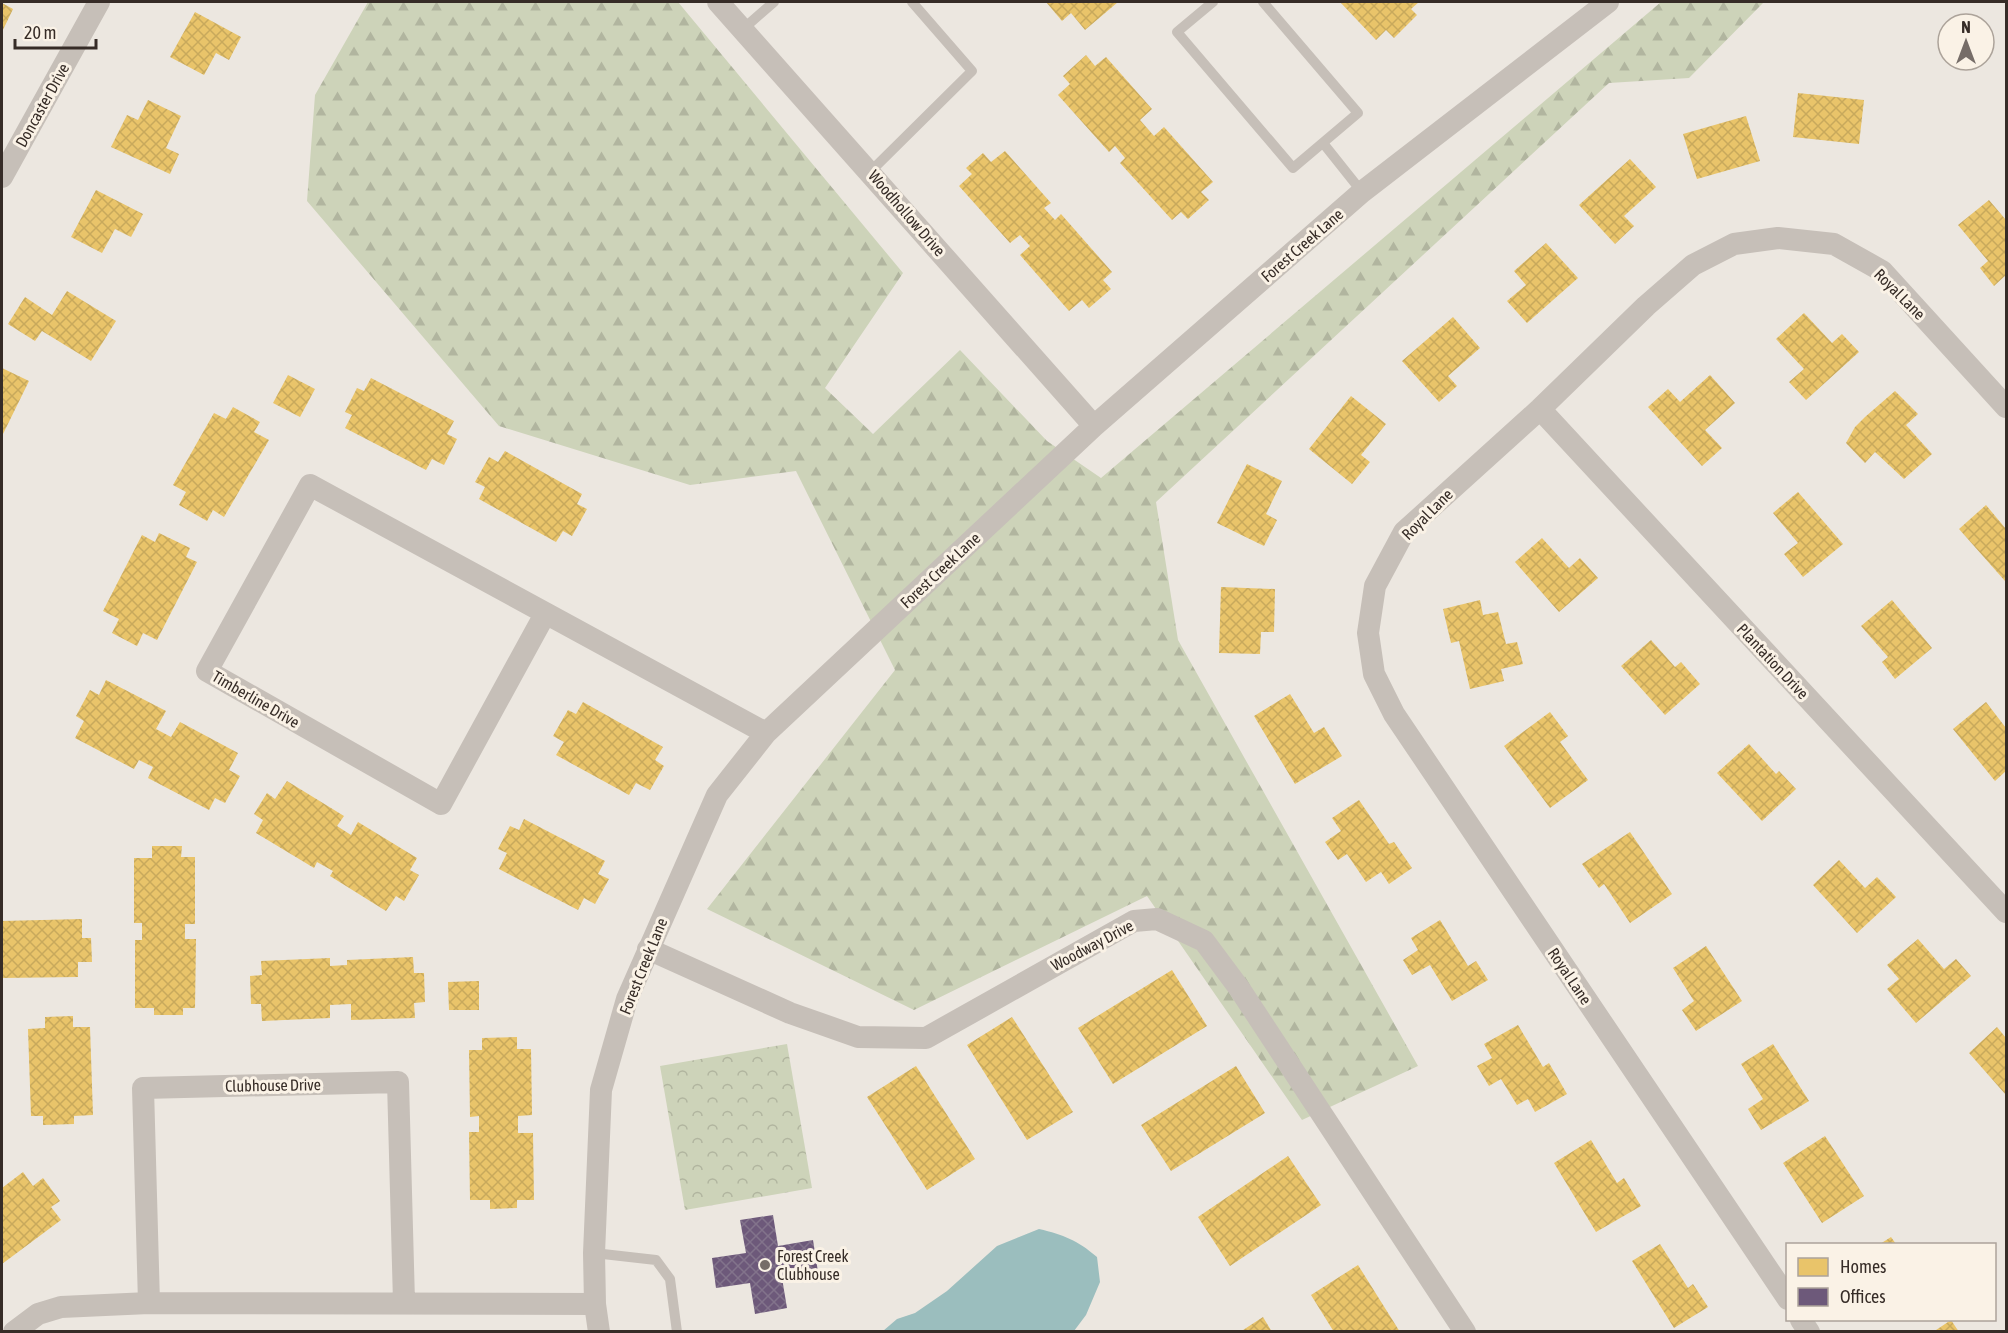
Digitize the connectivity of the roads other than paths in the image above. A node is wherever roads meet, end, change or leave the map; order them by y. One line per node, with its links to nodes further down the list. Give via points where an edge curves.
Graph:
1 (99, 2): 10 (street, Doncaster Drive)
2 (718, 2): 8 (street, Woodhollow Drive)
3 (774, 2): 8 (lane)
4 (912, 2): 11 (lane, via 972,71)
5 (1213, 2): 9 (lane, via 1177,32 1293,168)
6 (1263, 2): 9 (lane, via 1358,113)
7 (1608, 2): 12 (street, Forest Creek Lane)
8 (743, 29): 11 (street, Woodhollow Drive)
9 (1323, 142): 12 (lane)
10 (3, 172)
11 (870, 172): 15 (street, Woodhollow Drive)
12 (1362, 192): 15 (street, Forest Creek Lane)
13 (2007, 407): 14 (street, Royal Lane, via 1881,271 1834,244 1778,238 1734,244 1693,266)
14 (1539, 410): 18 (street, Plantation Drive); 21 (street, Royal Lane, via 1404,532 1375,586 1368,633 1374,675 1394,714)
15 (1094, 426): 17 (street, Forest Creek Lane)
16 (545, 614): 16 (street, Timberline Drive, via 310,485 207,671 441,804); 17 (street, Timberline Drive)
17 (766, 733): 19 (street, Forest Creek Lane, via 717,795)
18 (2007, 912)
19 (648, 949): 20 (street, Forest Creek Lane, via 627,999 601,1090); 28 (street, Woodway Drive, via 790,1013 858,1037 926,1038 1134,921 1157,919 1204,941 1239,988)
20 (594, 1253): 24 (street, Forest Creek Lane); 27 (lane, via 656,1260 670,1279)
21 (1786, 1296)
22 (404, 1302): 23 (street); 23 (street, Clubhouse Drive, via 398,1082 143,1088); 24 (street)
23 (149, 1303): 25 (street, via 61,1307 38,1314)
24 (596, 1304): 26 (street, Forest Creek Lane)
25 (14, 1332)
26 (598, 1332)
27 (677, 1332)
28 (1465, 1332)

